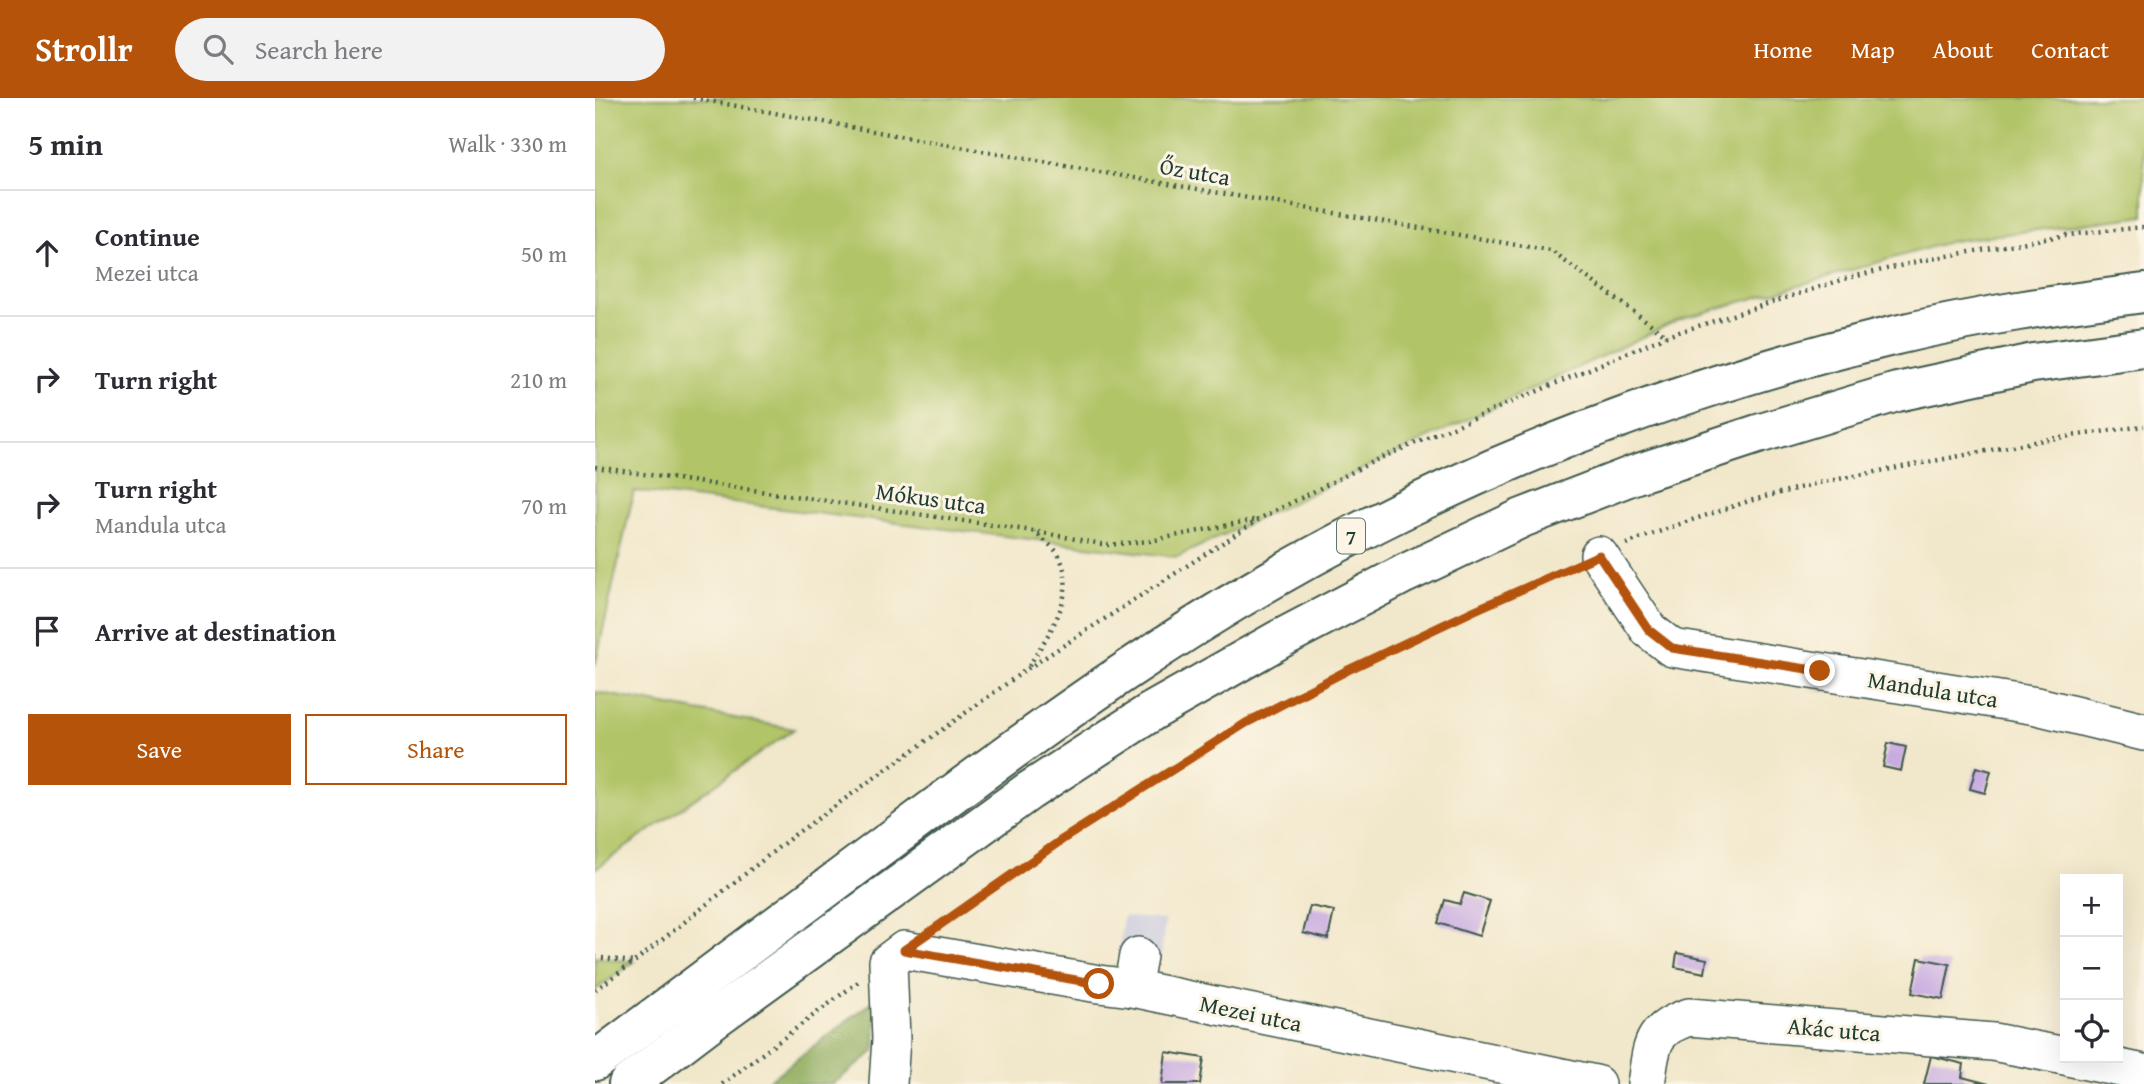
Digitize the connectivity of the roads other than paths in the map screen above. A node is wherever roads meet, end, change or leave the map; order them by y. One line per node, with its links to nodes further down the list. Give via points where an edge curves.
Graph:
1 (2144, 293): 6 (main road, 7, via 2032,308 1895,335 1755,372 1533,451 1354,534 1253,590 1009,752)
2 (2144, 348): 9 (main road, via 2033,363 1884,396 1636,474 1449,552 1151,712 1029,790)
3 (1599, 555): 4 (street, Mandula utca, via 1649,630 1672,648 2037,706)
4 (2144, 732)
5 (2060, 1055): 12 (street, Akác utca, via 1993,1042 1689,1017 1659,1032)
6 (595, 1061)
7 (2096, 1063): 8 (street)
8 (2144, 1073)
9 (628, 1084)
10 (888, 1084): 11 (street, Mezei utca, via 896,956 1135,972)
11 (1596, 1084)
12 (1646, 1084)

